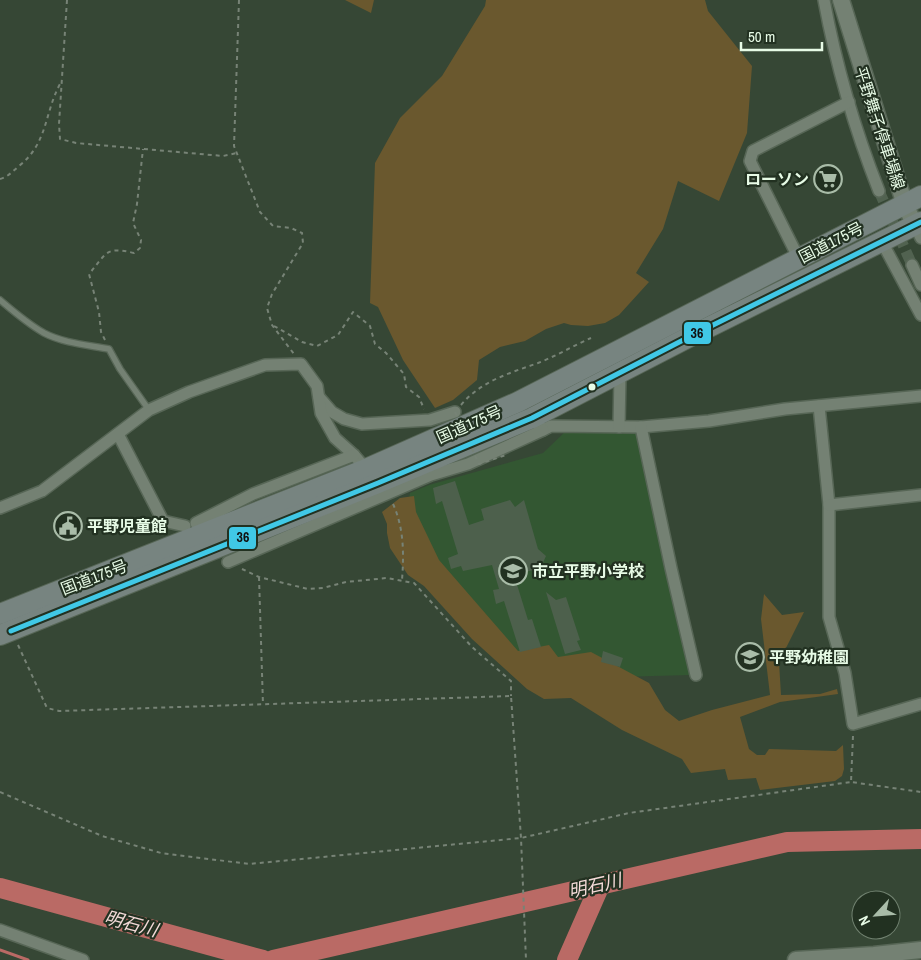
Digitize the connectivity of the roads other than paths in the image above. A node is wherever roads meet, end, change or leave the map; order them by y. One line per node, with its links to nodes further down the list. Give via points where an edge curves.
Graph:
1 (824, 0): 3 (street)
2 (842, 5): 3 (street); 6 (main road, 平野舞子停車場線)
3 (827, 16): 4 (street)
4 (849, 102): 5 (street); 9 (street, via 753,151 750,161)
5 (879, 191)
6 (913, 200): 7 (main road, 平野舞子停車場線); 9 (highway, 国道175号)
7 (919, 229): 8 (highway, 国道175号)
8 (882, 242): 13 (street); 14 (highway, 国道175号)
9 (799, 259): 24 (highway, 国道175号, via 518,402)
10 (912, 265): 11 (street)
11 (921, 285)
12 (0, 300): 18 (lane, via 45,334 109,349)
13 (921, 315)
14 (620, 374): 20 (highway, 国道175号); 21 (street)
15 (318, 396): 18 (street, via 317,386 300,364 265,365); 19 (street, via 332,412 362,424 430,420); 24 (street, via 321,413 335,438)
16 (921, 396): 17 (street)
17 (819, 406): 22 (street); 26 (street)
18 (149, 410): 23 (street)
19 (455, 412)
20 (537, 424): 21 (street); 29 (street, via 468,464 431,475); 31 (highway, 国道175号, via 378,483)
21 (619, 427): 22 (street)
22 (641, 427): 32 (street)
23 (118, 434): 27 (street, via 42,491); 28 (street, via 163,520)
24 (360, 462): 28 (highway, 国道175号)
25 (921, 496): 26 (street)
26 (829, 504): 33 (street, via 830,617 845,673 853,724)
27 (0, 508)
28 (194, 530): 30 (highway, 国道175号)
29 (228, 562)
30 (1, 609): 31 (main road)
31 (6, 633)
32 (696, 675)
33 (921, 704)
34 (0, 930): 37 (street)
35 (921, 950): 36 (main road)
36 (873, 958): 38 (main road)
37 (83, 960)
38 (796, 960)

